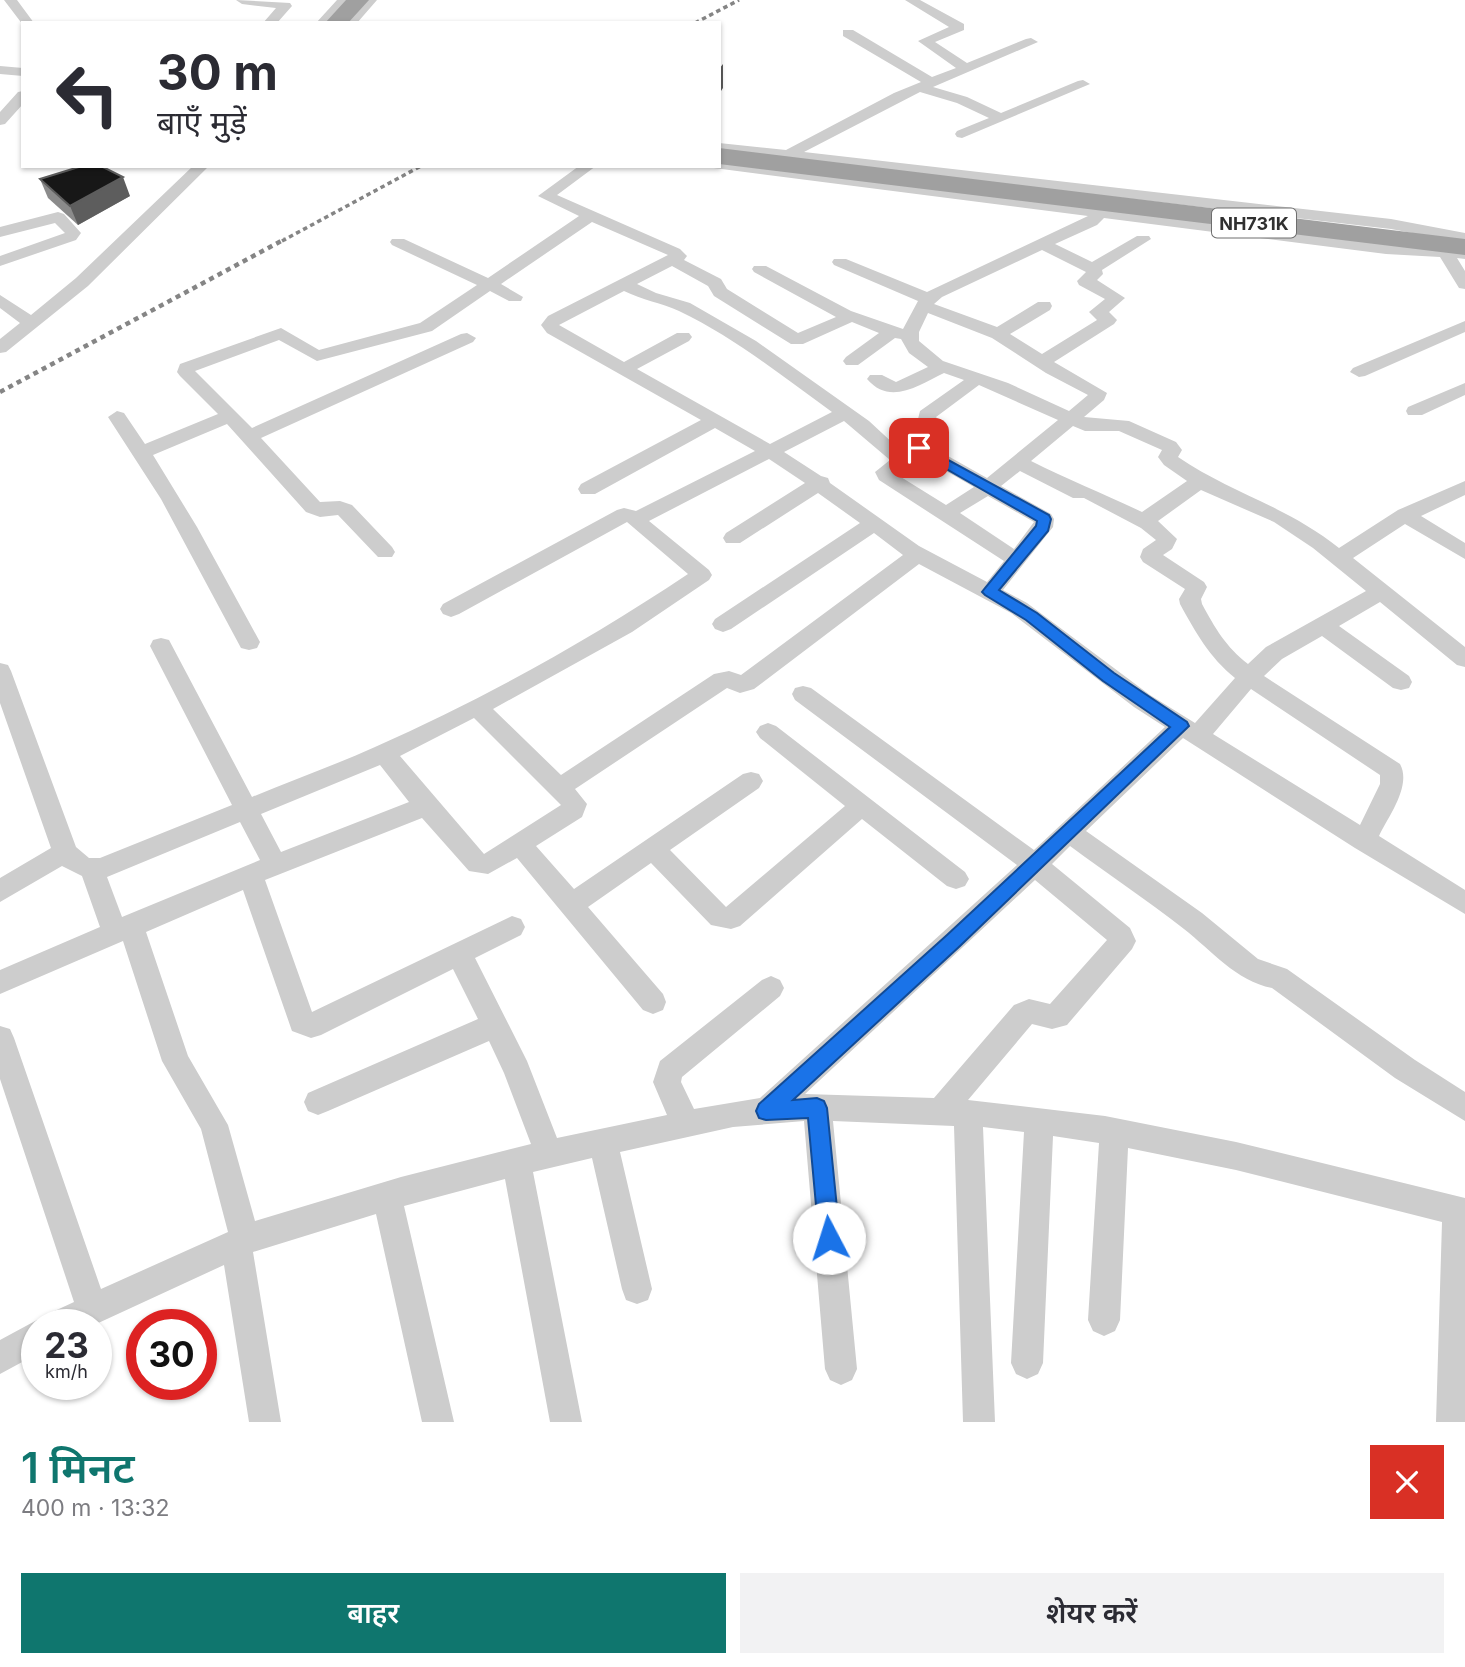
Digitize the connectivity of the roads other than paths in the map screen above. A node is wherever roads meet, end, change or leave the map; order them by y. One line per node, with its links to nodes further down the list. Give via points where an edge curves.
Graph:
1 (10, 0): 7 (street)
2 (242, 0): 8 (street, via 286,6)
3 (344, 0): 9 (street)
4 (358, 0): 10 (highway)
5 (371, 0): 11 (street)
6 (911, 0): 14 (street, via 959,27 925,41)
7 (26, 21)
8 (271, 21)
9 (324, 21)
10 (338, 21)
11 (352, 21)
12 (848, 33): 18 (street)
13 (1031, 43): 14 (street)
14 (967, 69): 18 (street)
15 (0, 70): 16 (street)
16 (21, 72)
17 (1083, 84): 20 (street)
18 (926, 85): 20 (street); 24 (street)
19 (21, 97): 21 (street)
20 (1001, 118): 22 (street)
21 (0, 121)
22 (962, 134)
23 (721, 147): 24 (street)
24 (790, 154): 32 (street, via 1391,224)
25 (721, 156): 36 (highway, NH731K)
26 (721, 165): 29 (street)
27 (200, 168): 51 (street, via 82,282)
28 (586, 168): 30 (street, via 546,196)
29 (1099, 214): 35 (street); 36 (street, via 1386,249)
30 (590, 216): 39 (street, via 679,254); 43 (street)
31 (0, 232): 38 (street, via 58,217 73,233)
32 (1465, 238)
33 (1143, 240): 42 (street)
34 (398, 242): 43 (street)
35 (1042, 244): 42 (street); 48 (street, via 947,286)
36 (1455, 250): 37 (street); 44 (street)
37 (1465, 254)
38 (0, 261)
39 (674, 261): 45 (street); 50 (street, via 797,340)
40 (841, 262): 48 (street)
41 (760, 269): 50 (street)
42 (1094, 269): 59 (street, via 1095,274 1086,281 1117,298 1098,312 1108,320)
43 (488, 284): 46 (street); 68 (street, via 421,330 317,356 281,333 186,368)
44 (1465, 284)
45 (626, 285): 61 (street, via 550,325); 67 (street, via 684,307 750,345)
46 (514, 297)
47 (0, 300): 51 (street)
48 (926, 302): 53 (street); 54 (street)
49 (1044, 306): 54 (street)
50 (849, 317): 53 (street)
51 (31, 323): 57 (street)
52 (1465, 326): 62 (street)
53 (901, 334): 58 (street); 60 (street)
54 (998, 334): 59 (street)
55 (683, 337): 61 (street)
56 (467, 338): 72 (street)
57 (0, 348)
58 (852, 361)
59 (1042, 362): 70 (street, via 1098,393)
60 (943, 367): 63 (street); 64 (street, via 896,389)
61 (623, 370): 71 (street)
62 (1359, 372)
63 (978, 378): 70 (street); 78 (street, via 927,415 939,429 919,448)
64 (876, 379)
65 (1465, 388): 66 (street)
66 (1415, 411)
67 (845, 413): 73 (street); 81 (street, via 900,458 885,472 887,476)
68 (230, 416): 72 (street); 74 (street)
69 (117, 417): 74 (street)
70 (1069, 418): 75 (street); 76 (street, via 1091,427 1122,425 1169,446 1171,461)
71 (714, 421): 73 (street); 80 (street)
72 (250, 436): 87 (street, via 317,511 346,511)
73 (769, 451): 77 (street); 83 (street)
74 (143, 452): 97 (street)
75 (1018, 462): 78 (street); 85 (street)
76 (1201, 481): 85 (street, via 1148,518); 90 (street, via 1280,517)
77 (821, 482): 84 (street); 86 (street)
78 (988, 487): 81 (street); 91 (street, via 1044,519 1043,527)
79 (1465, 487): 82 (street)
80 (588, 489)
81 (945, 514): 91 (street)
82 (1405, 515): 88 (street); 90 (street)
83 (638, 518): 94 (street, via 624,515); 104 (street, via 700,572 701,579)
84 (875, 523): 89 (street); 95 (street)
85 (1148, 523): 101 (street, via 1167,539 1150,557 1195,584 1191,604 1210,640)
86 (733, 538)
87 (385, 552)
88 (1465, 552)
89 (918, 554): 92 (street); 109 (street, via 746,683 722,680)
90 (1340, 557): 93 (street)
91 (1016, 560): 92 (street)
92 (990, 592): 105 (street)
93 (1381, 592): 96 (street); 99 (street)
94 (451, 609)
95 (723, 624)
96 (1322, 625): 101 (street, via 1274,653); 102 (street)
97 (249, 642)
98 (161, 646): 112 (street)
99 (1465, 659)
100 (0, 671): 117 (street)
101 (1249, 677): 105 (street); 114 (street, via 1392,771 1392,784)
102 (1401, 682)
103 (803, 694): 118 (street)
104 (477, 707): 107 (street); 109 (street)
105 (1189, 731): 113 (street); 114 (street)
106 (768, 732): 111 (street)
107 (384, 753): 110 (street); 112 (street)
108 (751, 781): 116 (street)
109 (559, 788): 115 (street, via 575,804 573,810)
110 (426, 806): 115 (street, via 478,864 488,864); 120 (street)
111 (862, 806): 116 (street, via 731,918 720,917); 121 (street)
112 (247, 811): 119 (street); 120 (street)
113 (1069, 832): 118 (street); 135 (street, via 1250,967 1278,977)
114 (1364, 841): 123 (street)
115 (520, 844): 124 (street)
116 (653, 849): 124 (street)
117 (65, 852): 119 (street); 122 (street)
118 (1034, 864): 136 (street); 137 (street, via 1123,941 1057,1016 1024,1014)
119 (92, 870): 126 (street)
120 (263, 870): 126 (street); 127 (street, via 305,1025)
121 (956, 879)
122 (2, 884)
123 (1465, 903)
124 (571, 905): 130 (street)
125 (513, 927): 127 (street)
126 (123, 929): 128 (street); 146 (street, via 176,1061 214,1125)
127 (459, 953): 131 (street)
128 (0, 982)
129 (771, 988): 139 (street, via 670,1070 667,1082)
130 (653, 1002)
131 (495, 1025): 133 (street); 142 (street)
132 (0, 1038): 148 (street)
133 (318, 1102)
134 (817, 1108): 136 (street); 137 (street); 153 (street)
135 (1465, 1108)
136 (766, 1111): 139 (street)
137 (954, 1113): 138 (street); 157 (street)
138 (1039, 1121): 140 (street); 152 (street)
139 (686, 1124): 141 (street)
140 (1114, 1132): 145 (street, via 1236,1156); 149 (street)
141 (603, 1142): 142 (street); 147 (street)
142 (549, 1154): 143 (street)
143 (516, 1161): 144 (street); 156 (street)
144 (387, 1196): 146 (street); 155 (street)
145 (1461, 1212): 158 (street)
146 (241, 1242): 148 (street); 154 (street)
147 (637, 1289)
148 (92, 1309)
149 (1104, 1320)
150 (21, 1346): 151 (street)
151 (0, 1358)
152 (1027, 1363)
153 (841, 1369)
154 (265, 1422)
155 (438, 1422)
156 (566, 1422)
157 (979, 1422)
158 (1452, 1422)

